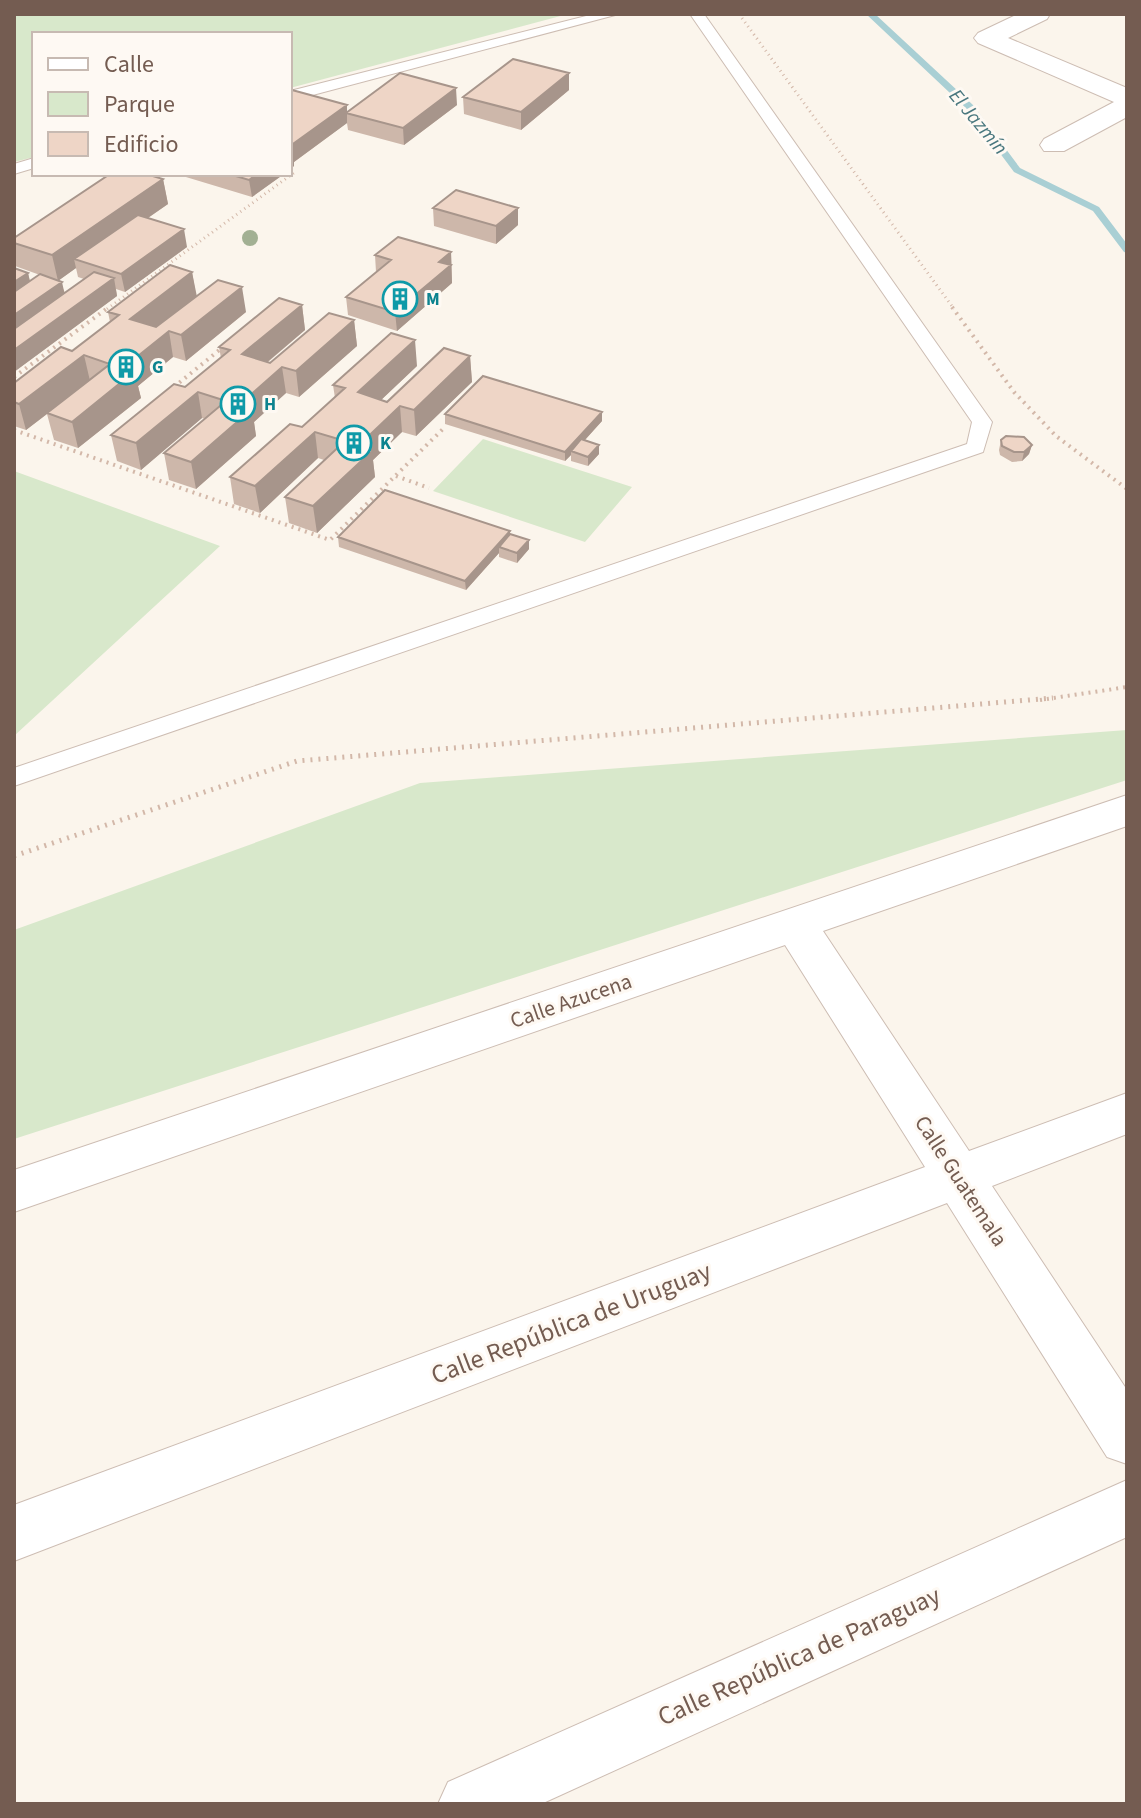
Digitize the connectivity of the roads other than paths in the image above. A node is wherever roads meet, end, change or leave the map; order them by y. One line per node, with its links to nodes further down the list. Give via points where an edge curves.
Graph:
1 (612, 14): 4 (lane)
2 (697, 14): 8 (lane, via 982,422 976,448)
3 (1038, 14): 5 (street, via 987,38)
4 (292, 95)
5 (1127, 98)
6 (1127, 106): 7 (street)
7 (1054, 145)
8 (14, 777)
9 (1127, 810): 10 (street, Calle Azucena)
10 (795, 924): 12 (street, Calle Guatemala); 13 (street, Calle Azucena)
11 (1127, 1113): 12 (street, Calle República de Uruguay)
12 (958, 1177): 14 (street, Calle Guatemala); 16 (street, Calle República de Uruguay)
13 (14, 1191)
14 (1127, 1438)
15 (1127, 1508): 17 (street, Calle República de Paraguay)
16 (14, 1533)
17 (470, 1804)

